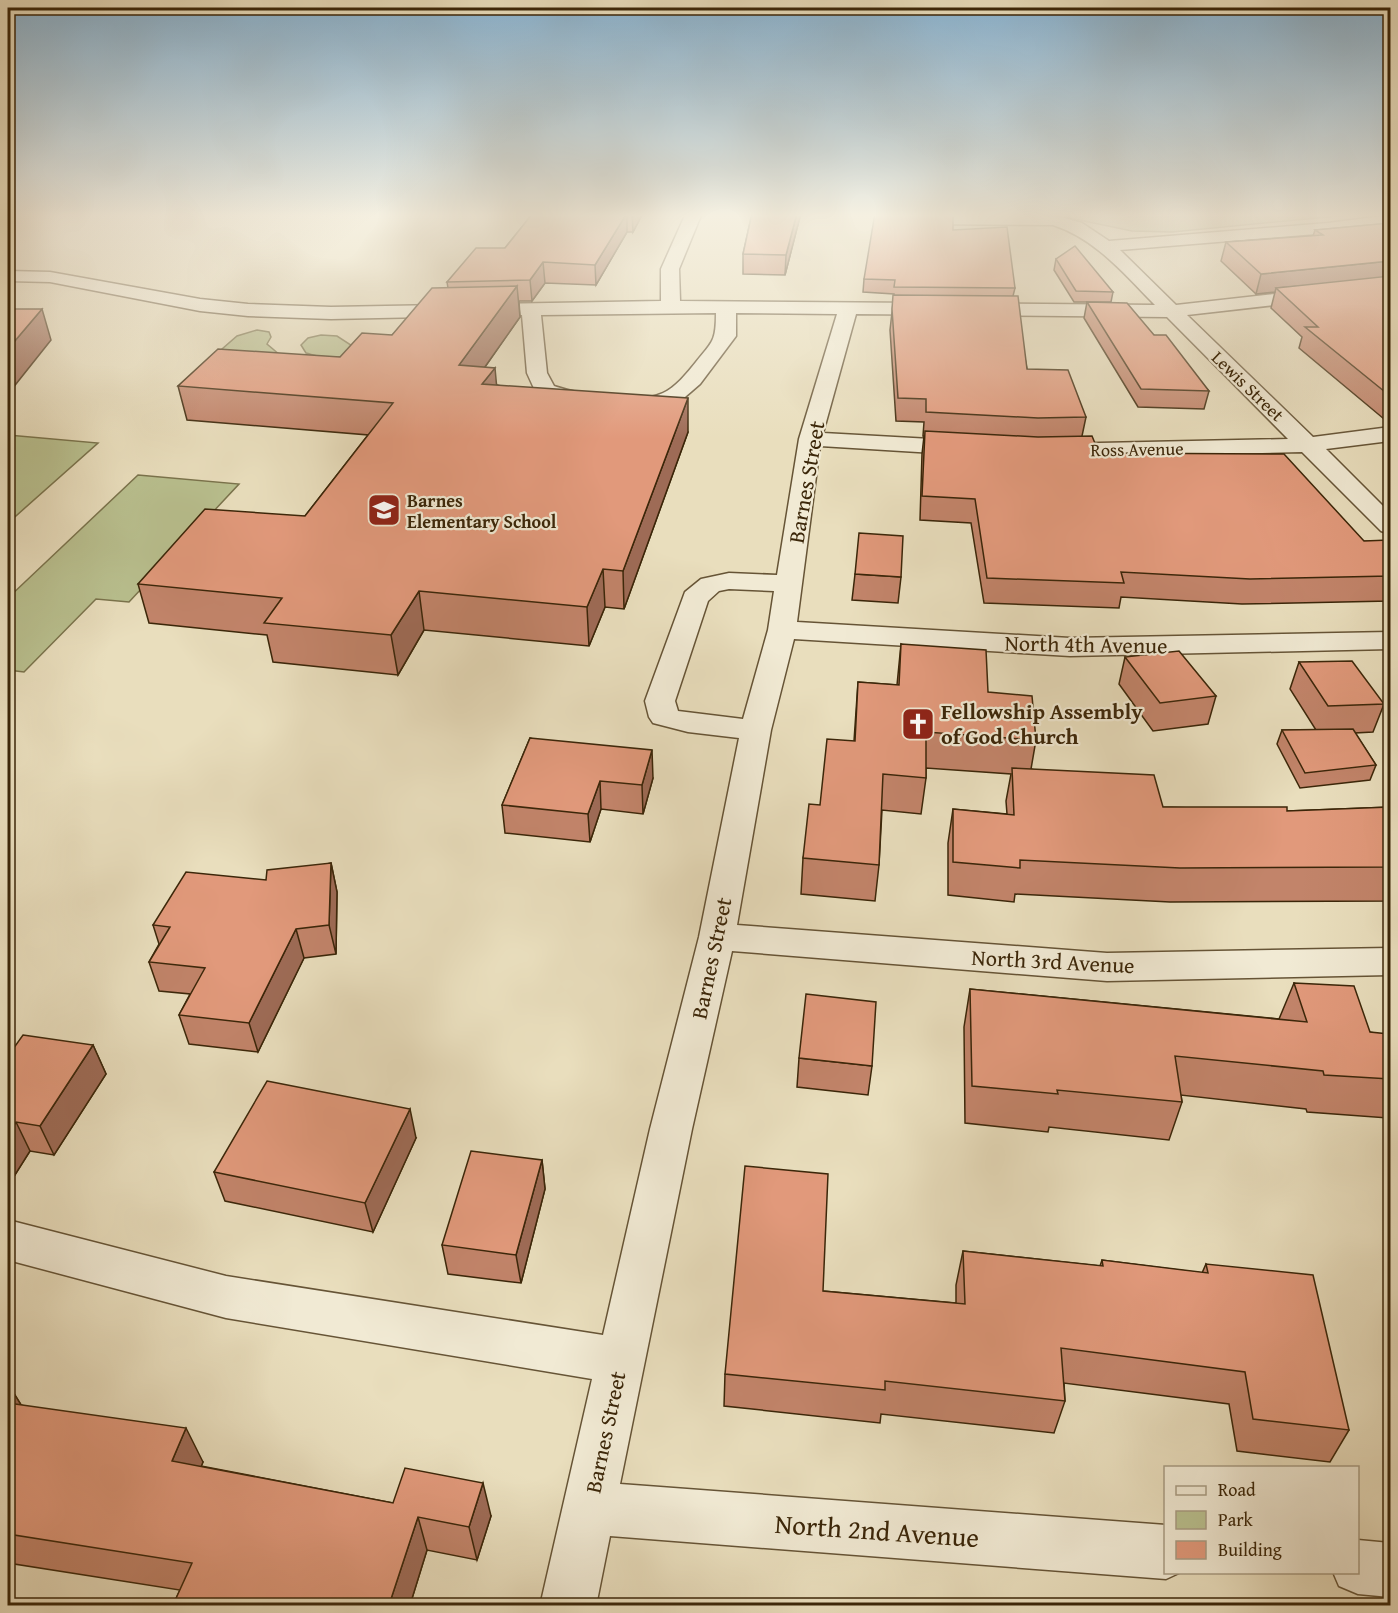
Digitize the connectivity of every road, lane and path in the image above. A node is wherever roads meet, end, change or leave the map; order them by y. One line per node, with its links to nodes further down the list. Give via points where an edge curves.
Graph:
1 (110, 288): 8 (street, via 248,310)
2 (671, 288): 5 (street)
3 (1148, 288): 9 (street, Lewis Street)
4 (1370, 288): 9 (street)
5 (671, 307): 6 (street); 8 (street)
6 (731, 307): 7 (street); 8 (street, via 726,336 681,390 670,398 642,404 567,399 545,390 537,374)
7 (848, 310): 9 (street); 11 (street, Barnes Street)
8 (531, 311)
9 (1171, 311): 12 (street, Lewis Street)
10 (1390, 434): 12 (street, Ross Avenue)
11 (810, 439): 13 (street); 16 (street, Barnes Street)
12 (1308, 445): 14 (street, Ross Avenue); 15 (street, Lewis Street)
13 (987, 449)
14 (1034, 451)
15 (1390, 526)
16 (789, 584): 17 (street, Barnes Street); 19 (street, via 729,581 710,585 694,598 660,701 664,717)
17 (782, 630): 18 (street, North 4th Avenue, via 1070,647); 19 (street, Barnes Street)
18 (1390, 641)
19 (756, 730): 20 (street, Barnes Street)
20 (717, 936): 21 (street, North 3rd Avenue, via 1107,967); 23 (street, Barnes Street)
21 (1390, 962)
22 (8, 1240): 23 (street, via 226,1297)
23 (621, 1361): 24 (street, Barnes Street)
24 (589, 1508): 25 (street, North 2nd Avenue); 28 (street, Barnes Street)
25 (1164, 1552)
26 (1359, 1567): 27 (street)
27 (1390, 1570)
28 (568, 1605)

